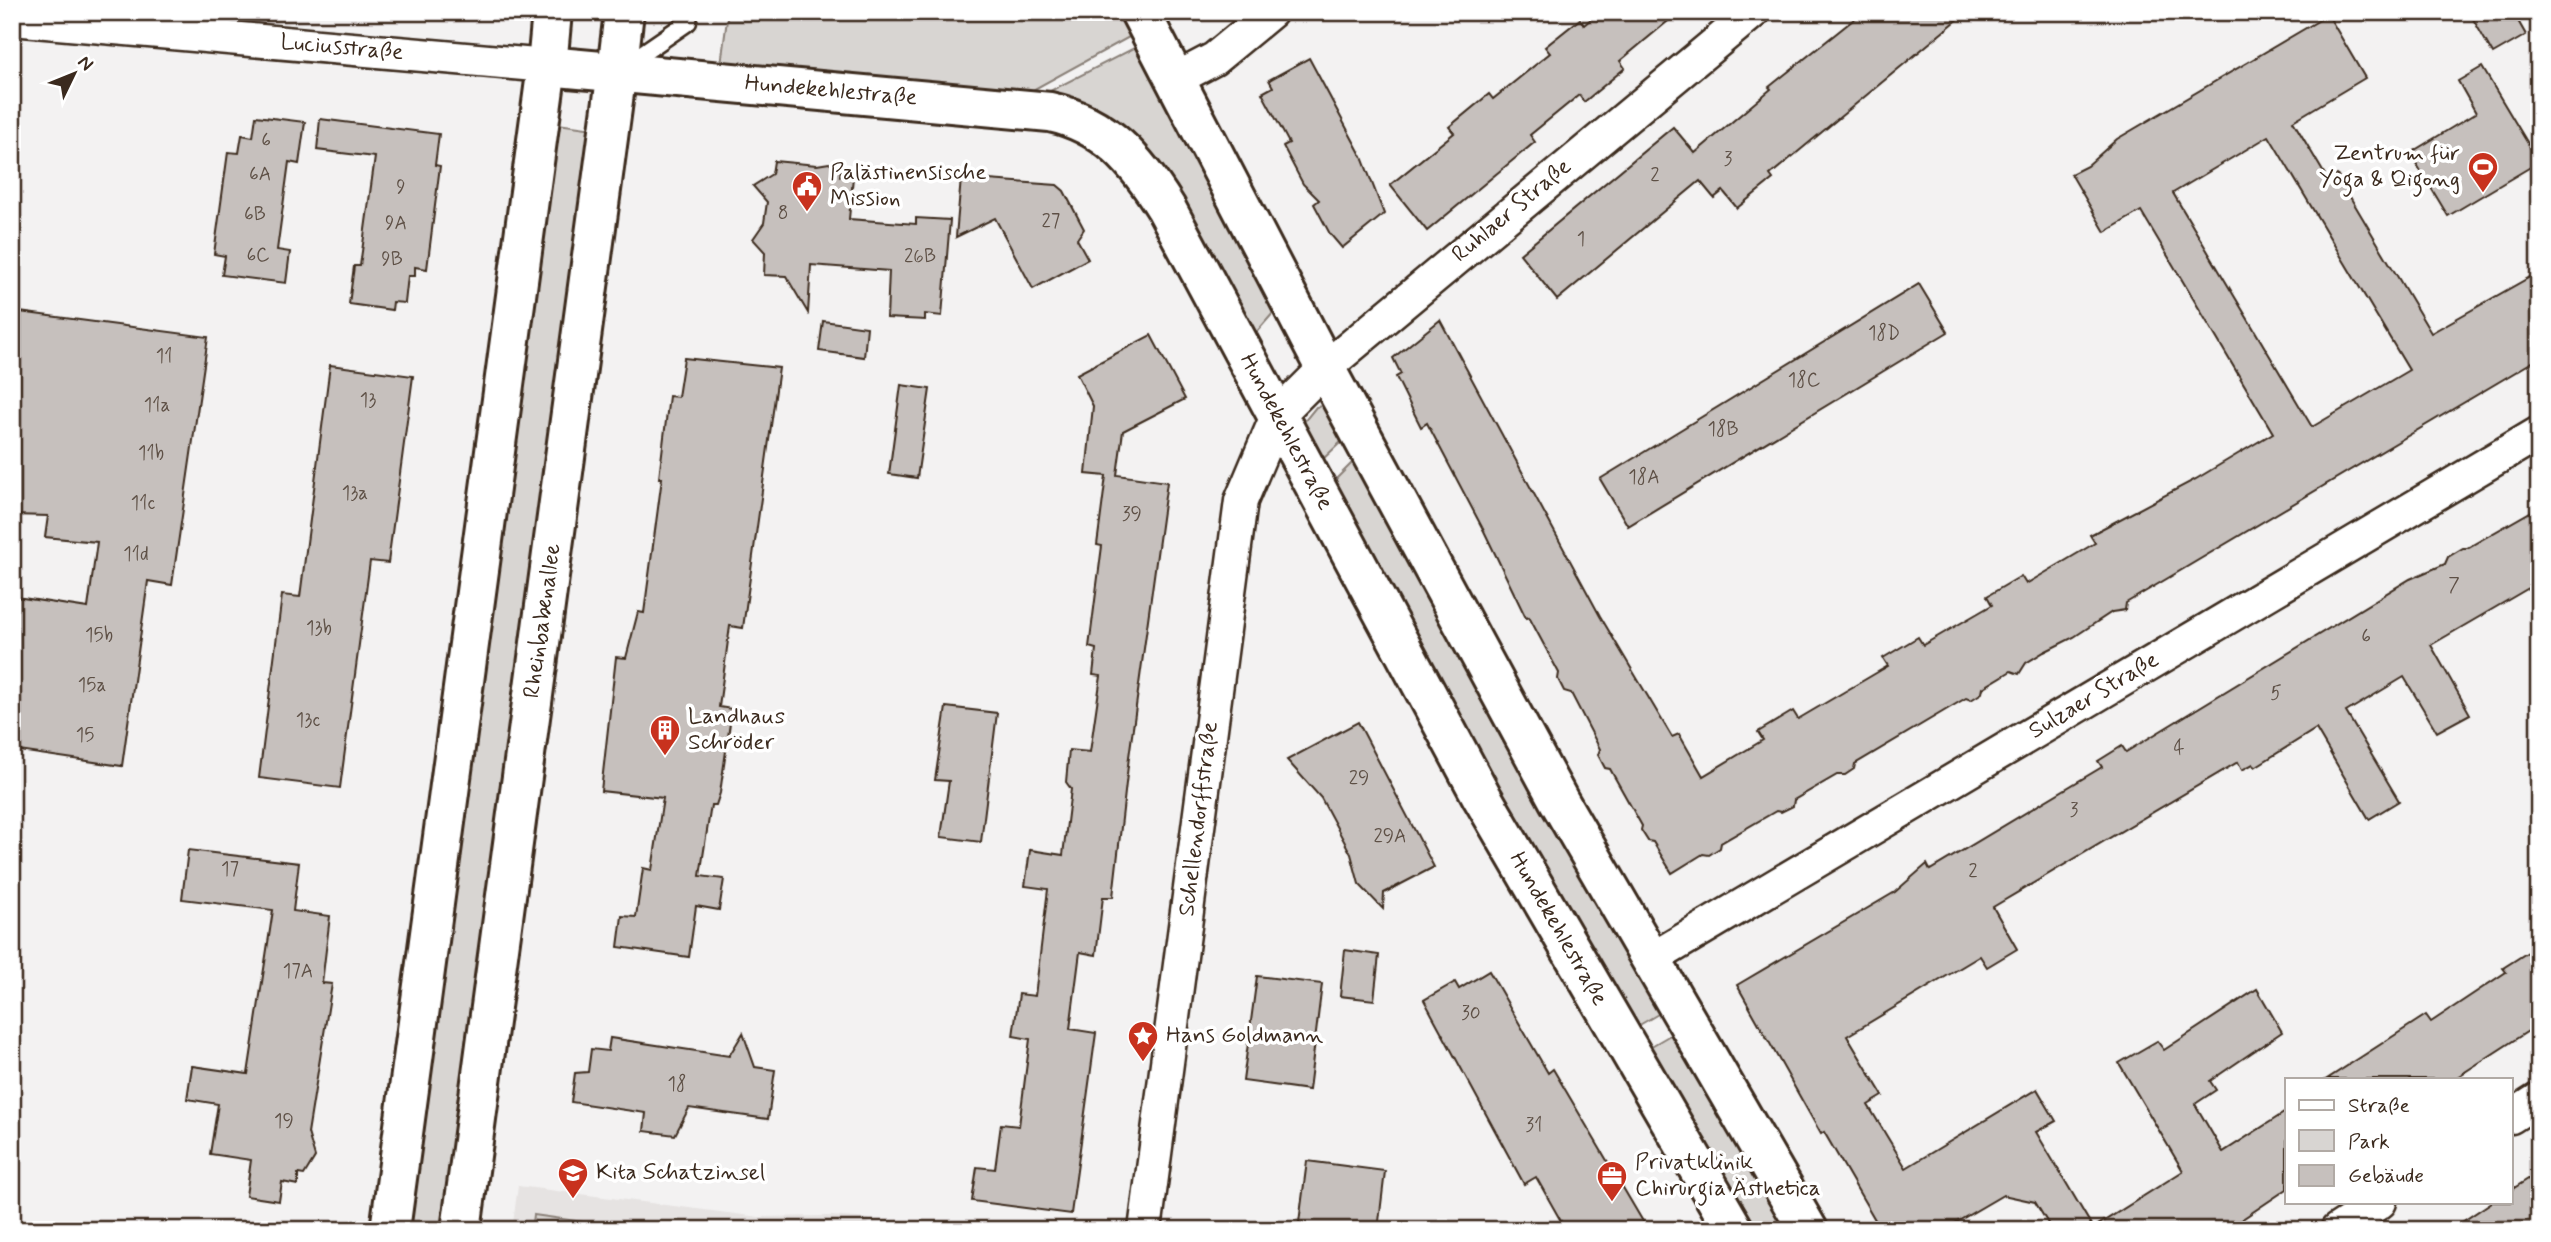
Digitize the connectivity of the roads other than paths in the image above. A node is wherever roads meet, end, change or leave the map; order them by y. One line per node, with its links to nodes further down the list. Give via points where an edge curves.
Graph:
1 (552, 12): 8 (main road)
2 (624, 12): 9 (main road, Rheinbabenallee)
3 (690, 12): 9 (lane, via 688,22)
4 (1140, 12): 10 (main road)
5 (1270, 12): 10 (street, via 1214,59)
6 (1753, 12): 11 (street, Ruhlaer Straße)
7 (12, 19): 8 (street, Luciusstraße)
8 (547, 66): 9 (main road, Hundekehlestraße); 18 (main road)
9 (617, 71): 12 (main road, Hundekehlestraße, via 1002,106 1084,122 1115,142 1154,188); 19 (main road, Rheinbabenallee)
10 (1174, 80): 11 (main road)
11 (1325, 368): 12 (street, Ruhlaer Straße); 14 (main road)
12 (1277, 415): 20 (street, Schellendorffstraße, via 1241,500); 21 (main road, Hundekehlestraße, via 1506,839)
13 (2539, 433): 14 (street, Sulzaer Straße)
14 (1650, 960): 22 (main road)
15 (2539, 1099): 16 (street)
16 (2512, 1116)
17 (2377, 1204): 23 (street)
18 (390, 1230)
19 (461, 1230)
20 (1145, 1230)
21 (1734, 1230)
22 (1808, 1230)
23 (2337, 1230)

